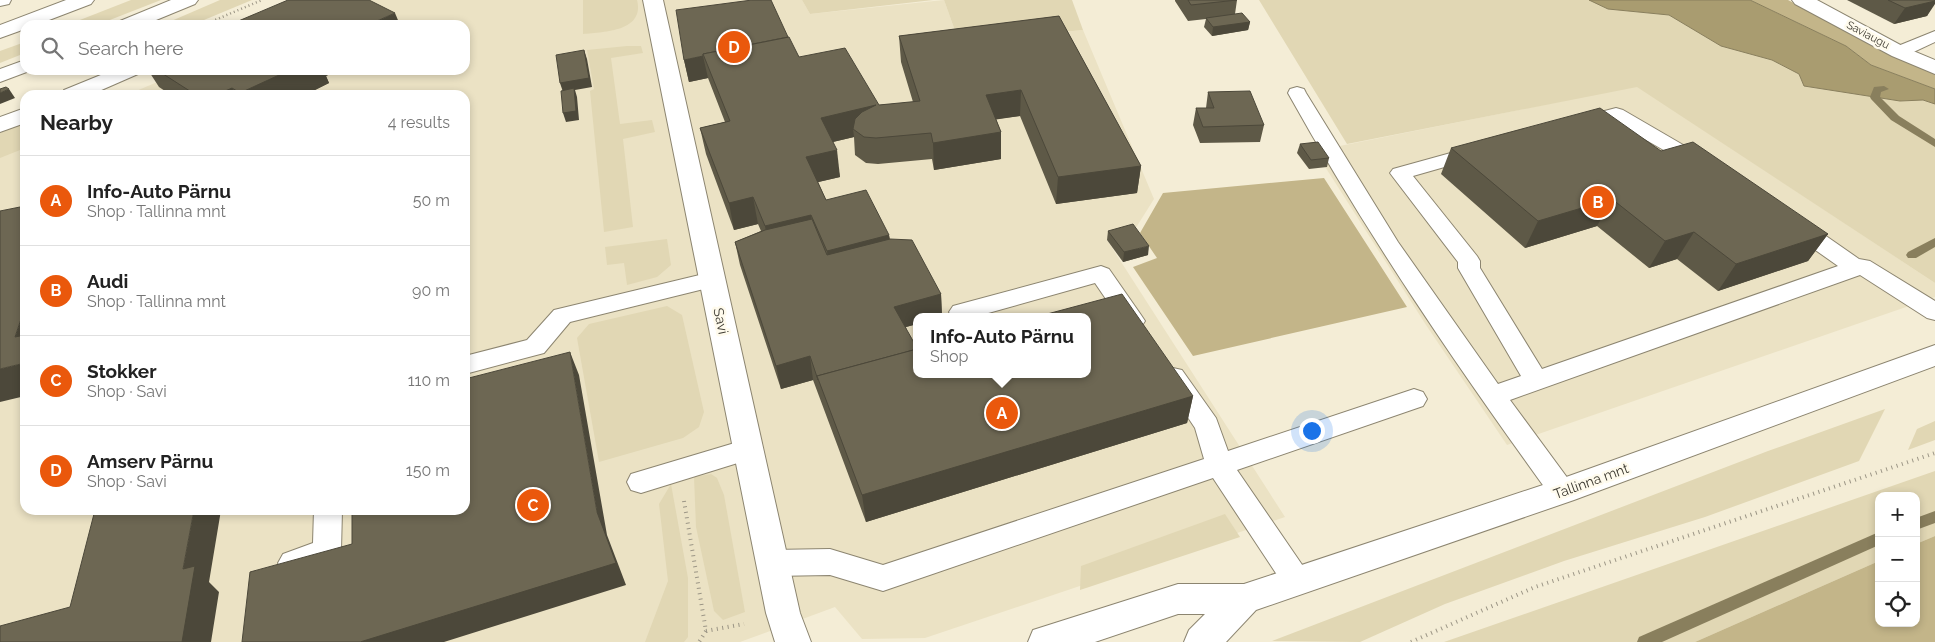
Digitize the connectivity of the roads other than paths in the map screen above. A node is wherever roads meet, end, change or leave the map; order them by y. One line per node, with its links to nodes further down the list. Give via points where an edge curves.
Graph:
1 (73, 0): 6 (lane)
2 (84, 0): 6 (main road)
3 (188, 0): 8 (main road)
4 (653, 0): 26 (main road, Savi)
5 (1802, 0): 12 (main road, Saviaugu)
6 (50, 13): 7 (main road)
7 (32, 20)
8 (139, 20)
9 (20, 24): 10 (main road)
10 (0, 32)
11 (1935, 36): 12 (lane)
12 (1899, 52): 14 (main road, Saviaugu)
13 (20, 68): 16 (main road)
14 (1935, 68)
15 (119, 75): 17 (main road)
16 (0, 76)
17 (84, 90)
18 (1297, 93): 34 (lane, via 1343,175 1414,287)
19 (20, 117): 20 (main road)
20 (0, 126)
21 (1560, 129): 23 (lane, via 1616,114)
22 (1494, 147): 33 (lane, via 1400,172 1468,261 1469,268)
23 (1716, 172)
24 (1779, 214): 25 (lane)
25 (1856, 268): 28 (lane, via 1862,266); 33 (lane)
26 (712, 280): 32 (lane, via 562,316 536,347); 36 (main road, Savi)
27 (961, 312): 29 (lane, via 1100,274)
28 (1935, 312)
29 (1145, 338)
30 (1935, 355): 39 (main road, Tallinna mnt)
31 (1162, 362): 37 (lane, via 1207,425)
32 (470, 364)
33 (1536, 381): 34 (lane)
34 (1492, 396): 39 (lane)
35 (1414, 399): 37 (lane)
36 (748, 450): 38 (lane); 41 (main road, Savi)
37 (1219, 465): 41 (lane, via 883,578 830,562); 43 (lane)
38 (640, 482)
39 (1563, 491): 43 (main road, Tallinna mnt)
40 (328, 515): 42 (lane, via 326,550)
41 (772, 563): 45 (main road, Savi)
42 (272, 571)
43 (1297, 581): 44 (main road, Tallinna mnt)
44 (1244, 599): 46 (main road, Tallinna mnt, via 1178,599); 47 (main road, Tallinna mnt)
45 (793, 642)
46 (1046, 642)
47 (1202, 642)

